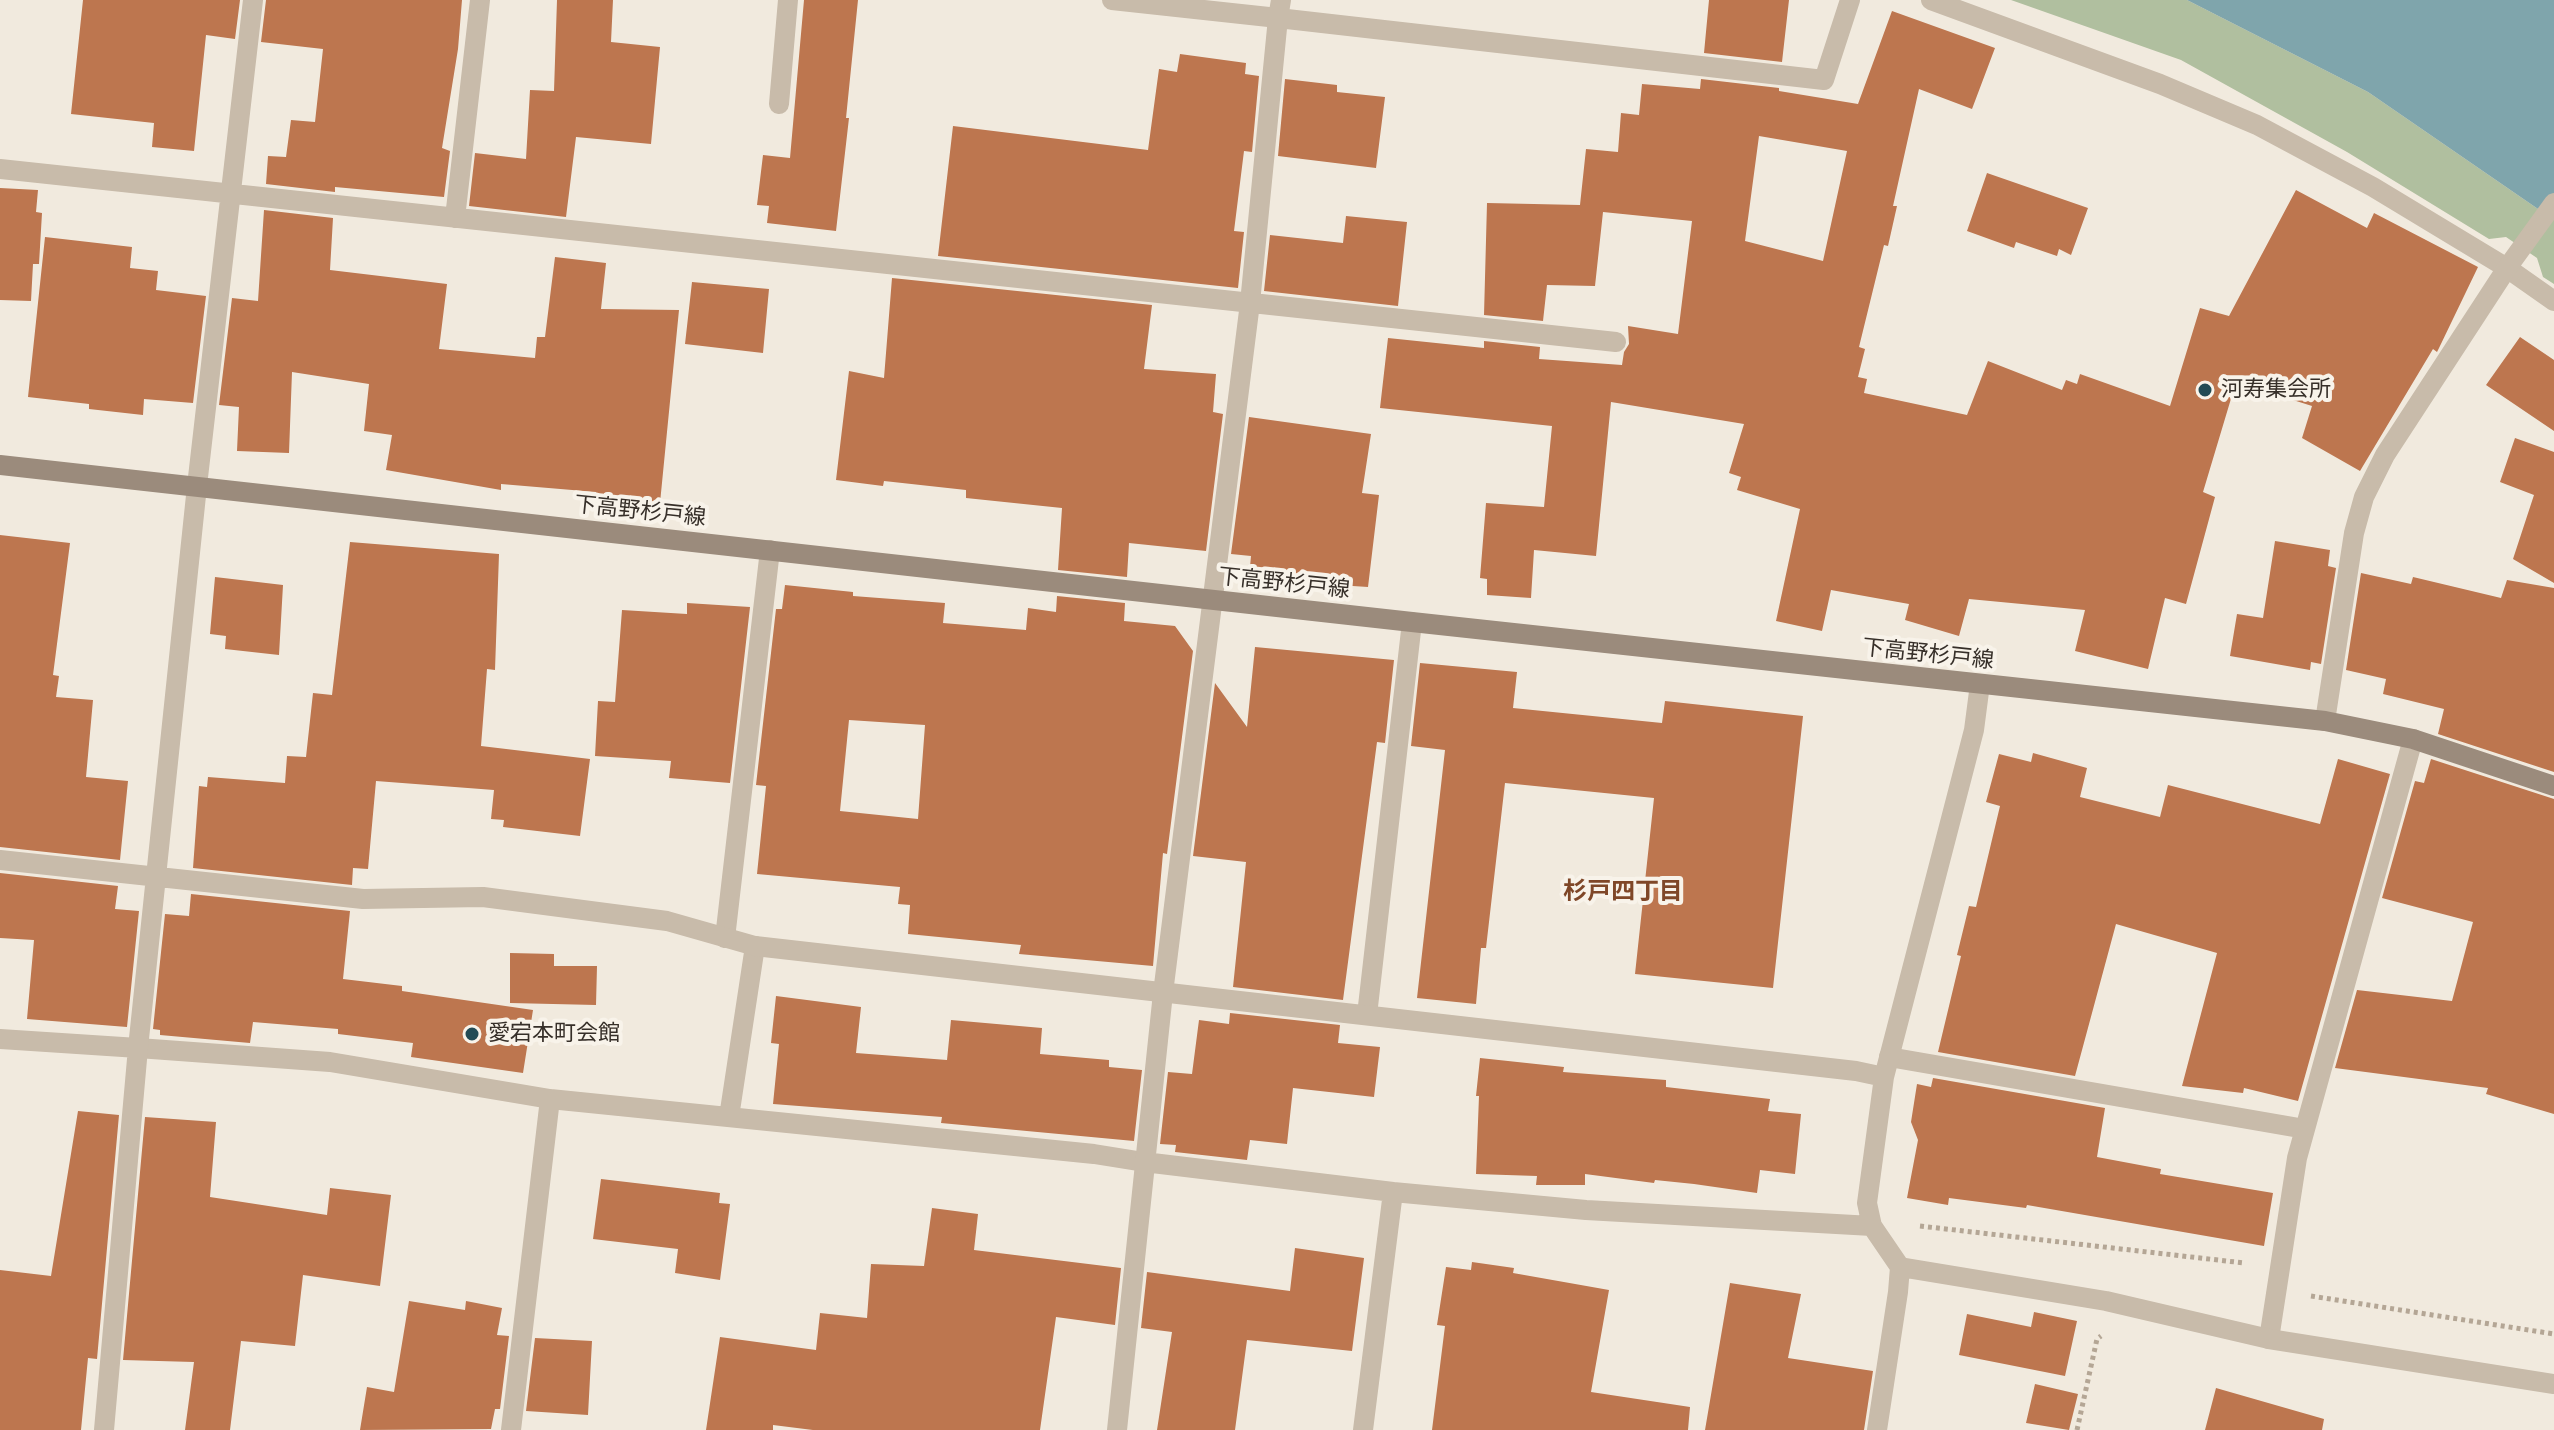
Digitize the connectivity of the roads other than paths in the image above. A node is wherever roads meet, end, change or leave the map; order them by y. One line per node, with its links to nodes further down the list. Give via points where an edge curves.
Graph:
1 (253, 0): 10 (street)
2 (480, 0): 12 (street)
3 (788, 0): 8 (street)
4 (1112, 0): 7 (street)
5 (1850, 0): 7 (street, via 1824,80)
6 (1931, 0): 13 (street, via 2257,125)
7 (1280, 9): 15 (street)
8 (779, 104)
9 (0, 169): 10 (street)
10 (231, 193): 12 (street); 18 (street)
11 (2554, 203): 13 (street)
12 (455, 218): 15 (street)
13 (2512, 261): 14 (street); 23 (street, via 2385,455 2364,497)
14 (2554, 301)
15 (1250, 303): 16 (street); 20 (street)
16 (1616, 342)
17 (0, 465): 18 (main road, 下高野杉戸線)
18 (197, 486): 19 (main road, 下高野杉戸線); 27 (street)
19 (770, 550): 20 (main road, 下高野杉戸線); 28 (street)
20 (1213, 600): 21 (main road, 下高野杉戸線); 30 (street)
21 (1412, 622): 22 (main road, 下高野杉戸線); 31 (street)
22 (1980, 684): 23 (main road, 下高野杉戸線); 34 (street, via 1974,730)
23 (2325, 721): 24 (main road, 下高野杉戸線)
24 (2413, 739): 25 (main road, 下高野杉戸線); 37 (street)
25 (2554, 786)
26 (0, 860): 27 (street)
27 (158, 876): 28 (street, via 363,899 483,897 667,921); 33 (street)
28 (725, 938): 29 (street)
29 (755, 946): 30 (street); 36 (street)
30 (1163, 993): 31 (street); 38 (street)
31 (1367, 1015): 34 (street, via 1856,1071)
32 (0, 1039): 33 (street)
33 (138, 1048): 35 (street, via 330,1062); 44 (street)
34 (1886, 1067): 37 (street); 40 (street, via 1867,1203)
35 (550, 1099): 36 (street); 45 (street)
36 (729, 1117): 38 (street)
37 (2305, 1129): 42 (street)
38 (1144, 1162): 39 (street); 46 (street)
39 (1393, 1192): 40 (street, via 1586,1210); 47 (street)
40 (1872, 1226): 41 (street)
41 (1900, 1267): 42 (street, via 2137,1308); 48 (street)
42 (2269, 1339): 43 (street)
43 (2554, 1384)
44 (104, 1430)
45 (511, 1430)
46 (1117, 1430)
47 (1363, 1430)
48 (1877, 1430)

